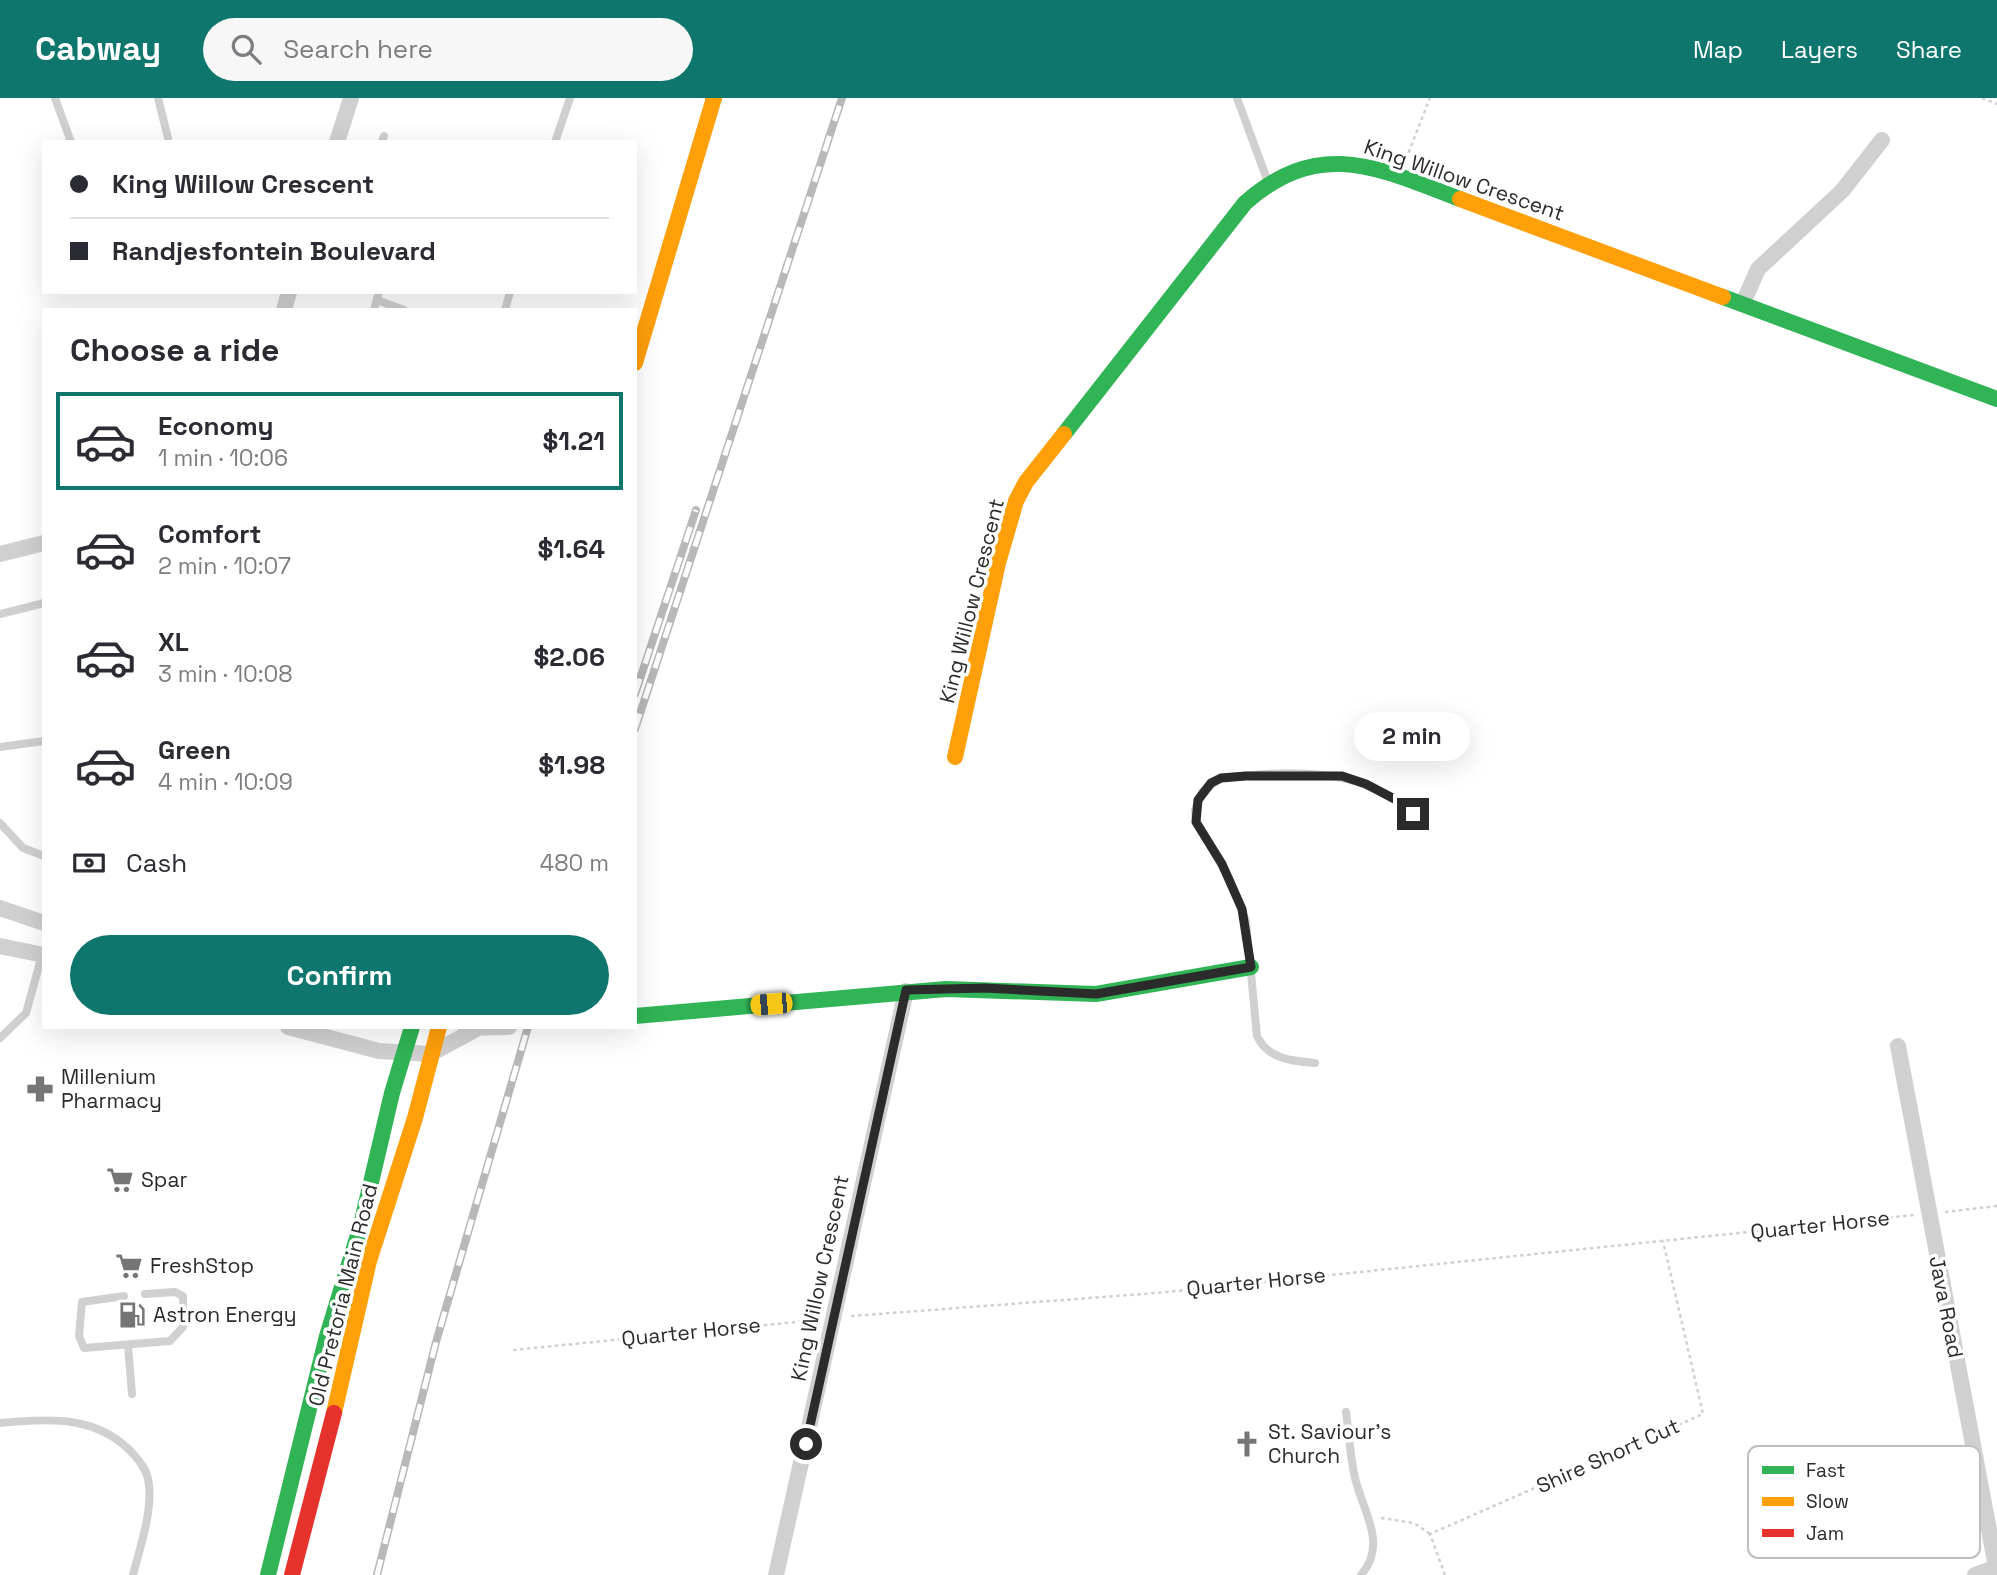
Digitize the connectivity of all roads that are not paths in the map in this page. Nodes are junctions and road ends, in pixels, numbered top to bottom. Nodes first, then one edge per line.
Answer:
1 (55, 98) edge
2 (158, 98) edge
3 (351, 98) edge
4 (569, 98) edge
5 (1237, 98) edge
6 (714, 99) edge
7 (168, 138) dead end
8 (70, 140) edge
9 (338, 140) edge
10 (556, 140) edge
11 (1882, 140) dead end
12 (1268, 182) junction
13 (378, 296) edge
14 (1743, 303) junction
15 (400, 308) edge
16 (637, 356) edge
17 (1997, 399) edge
18 (42, 544) edge
19 (0, 554) edge
20 (42, 604) edge
21 (0, 614) edge
22 (42, 741) edge
23 (0, 747) edge
24 (956, 757) dead end
25 (1413, 814) dead end
26 (0, 823) edge
27 (42, 855) edge
28 (0, 908) edge
29 (42, 922) edge
30 (0, 946) edge
31 (42, 955) edge
32 (42, 958) edge
33 (1251, 967) junction
34 (906, 990) junction
35 (637, 1016) edge
36 (296, 1029) edge
37 (411, 1029) edge
38 (438, 1029) edge
39 (469, 1029) edge
40 (0, 1038) edge
41 (1898, 1046) dead end
42 (405, 1053) junction
43 (430, 1054) junction
44 (1315, 1063) dead end
45 (145, 1294) dead end
46 (124, 1296) dead end
47 (128, 1345) junction
48 (132, 1394) dead end
49 (1346, 1412) dead end
50 (0, 1423) edge
51 (1974, 1446) edge
52 (1980, 1479) edge
53 (1997, 1567) edge
54 (133, 1575) edge
55 (268, 1575) edge
56 (292, 1575) edge
57 (776, 1575) edge
58 (1361, 1575) edge
59 (1975, 1575) edge

1 - 8 lane
2 - 7 lane
3 - 9 street
4 - 10 lane
5 - 12 lane
6 - 16 street
11 - 14 street
12 - 14 street, King Willow Crescent
12 - 24 street, King Willow Crescent
13 - 15 lane
14 - 17 street, King Willow Crescent
18 - 19 street
20 - 21 lane
22 - 23 lane
25 - 33 lane
26 - 27 lane
28 - 29 street
30 - 31 street
32 - 40 lane
33 - 34 street
33 - 44 lane
34 - 35 street
34 - 57 street, King Willow Crescent
36 - 42 street
37 - 42 street, Old Pretoria Main Road
38 - 43 street, Old Pretoria Main Road
39 - 43 street
41 - 51 street, Java Road
42 - 43 street
42 - 55 street, Old Pretoria Main Road
43 - 56 street, Old Pretoria Main Road
45 - 47 lane
46 - 47 lane
47 - 48 lane
49 - 58 lane
50 - 54 lane
52 - 53 street, Java Road
53 - 59 street

